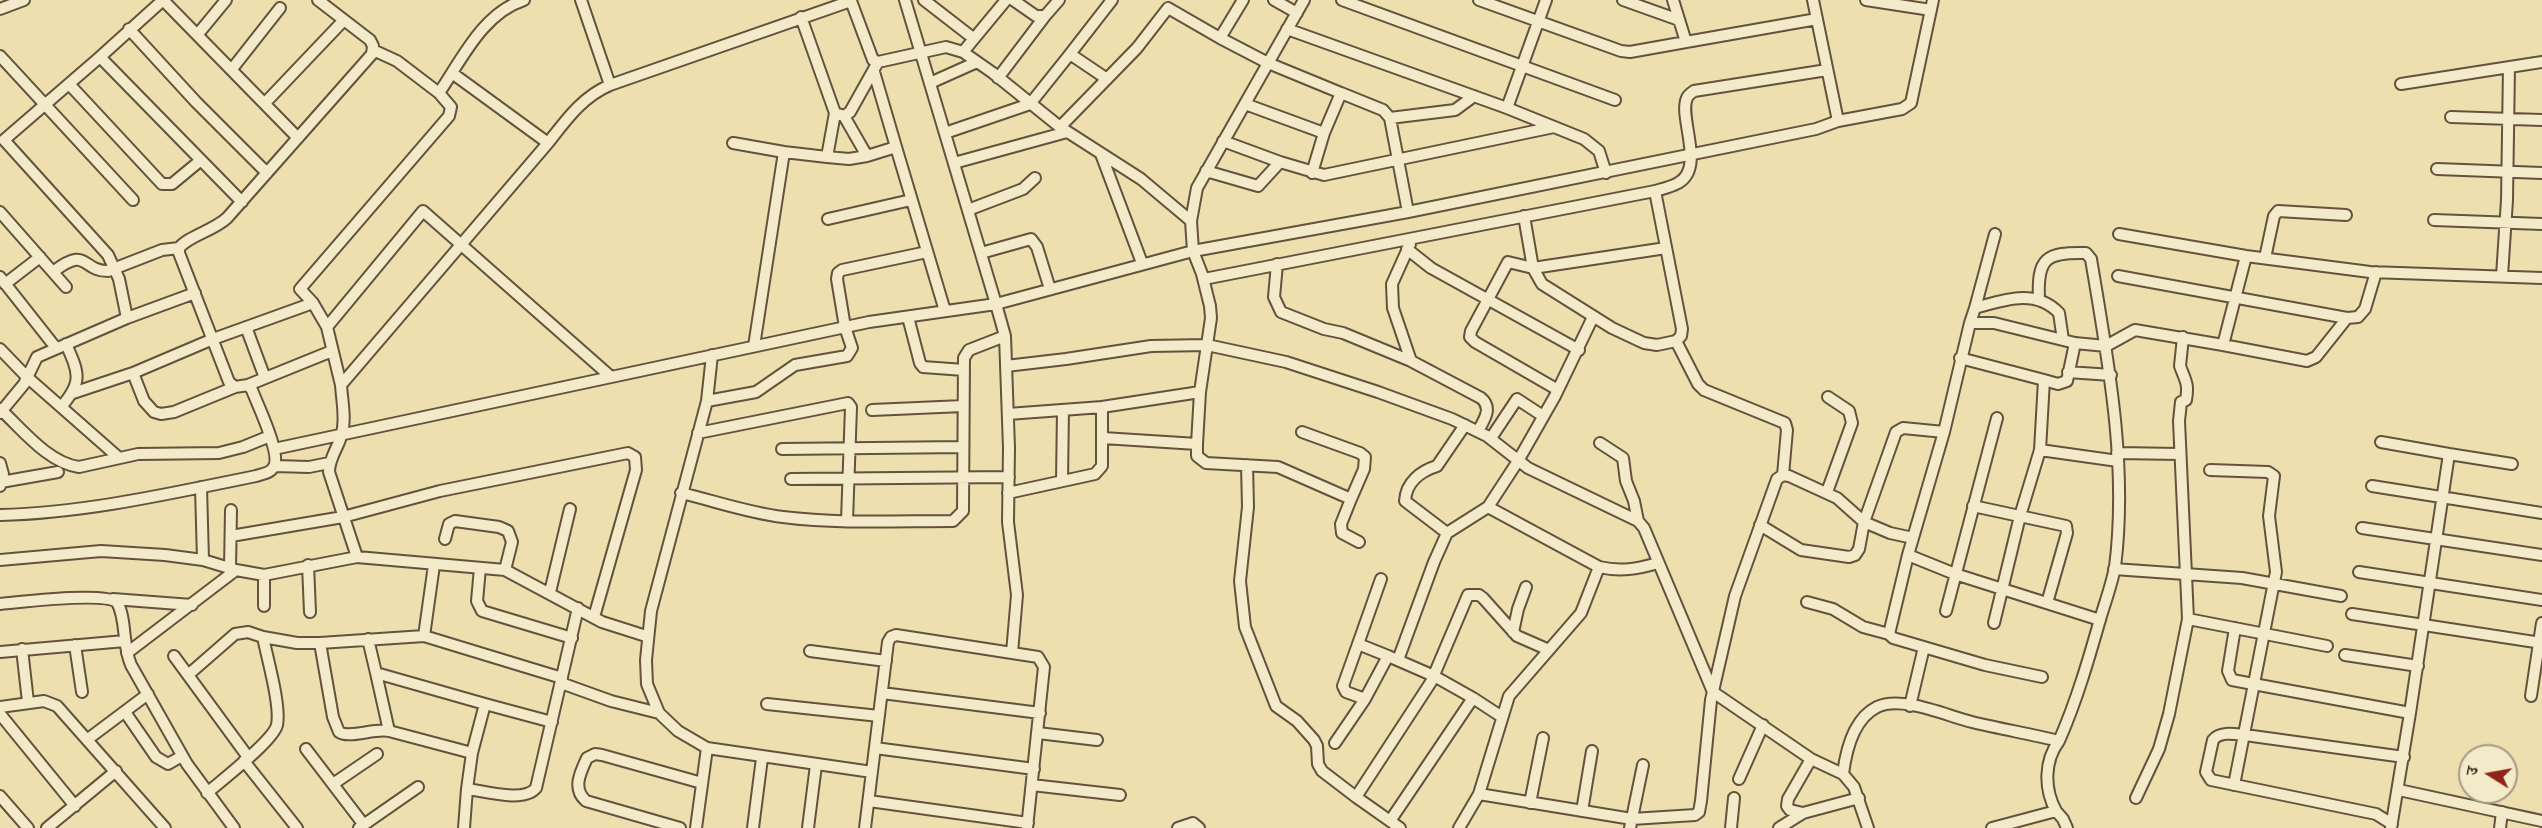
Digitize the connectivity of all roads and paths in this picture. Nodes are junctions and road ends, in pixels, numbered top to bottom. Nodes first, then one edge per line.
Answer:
1 (24, 0) edge
2 (163, 0) edge
3 (226, 0) edge
4 (318, 0) edge
5 (524, 0) edge
6 (581, 0) edge
7 (924, 0) edge
8 (1006, 0) edge
9 (1012, 0) edge
10 (1059, 0) edge
11 (1112, 0) edge
12 (1243, 0) edge
13 (1274, 0) edge
14 (1304, 0) edge
15 (1342, 0) edge
16 (1479, 0) edge
17 (1546, 0) edge
18 (1623, 0) edge
19 (1673, 0) edge
20 (1813, 0) edge
21 (1866, 0) edge
22 (908, 2) edge
23 (1171, 4) edge
24 (1932, 5) edge
25 (280, 8) dead end
26 (0, 9) edge
27 (1297, 13) junction
28 (1045, 16) junction
29 (801, 17) junction
30 (1817, 18) junction
31 (344, 20) junction
32 (1679, 20) junction
33 (1538, 22) junction
34 (129, 29) junction
35 (1287, 29) junction
36 (198, 34) junction
37 (973, 38) junction
38 (1220, 38) junction
39 (1686, 42) junction
40 (373, 50) junction
41 (963, 52) junction
42 (920, 53) junction
43 (1070, 54) junction
44 (0, 56) edge
45 (100, 57) junction
46 (977, 62) junction
47 (2542, 62) edge
48 (1268, 63) junction
49 (876, 67) junction
50 (1522, 67) junction
51 (2509, 67) junction
52 (232, 69) junction
53 (1827, 70) junction
54 (452, 73) junction
55 (998, 78) junction
56 (1107, 79) junction
57 (930, 83) junction
58 (69, 84) junction
59 (2401, 84) dead end
60 (610, 85) junction
61 (439, 93) junction
62 (1341, 93) junction
63 (1474, 96) junction
64 (1615, 100) dead end
65 (265, 103) junction
66 (45, 104) junction
67 (1030, 104) junction
68 (1245, 104) junction
69 (1507, 108) junction
70 (839, 115) junction
71 (2451, 117) dead end
72 (1390, 118) junction
73 (2508, 118) junction
74 (2542, 120) edge
75 (1838, 121) junction
76 (1554, 127) junction
77 (1064, 130) junction
78 (1324, 133) junction
79 (945, 134) junction
80 (298, 138) junction
81 (1223, 141) junction
82 (2, 142) edge
83 (548, 143) junction
84 (733, 143) dead end
85 (896, 147) junction
86 (784, 152) junction
87 (1101, 154) junction
88 (1692, 155) junction
89 (867, 156) junction
90 (827, 158) junction
91 (1399, 159) junction
92 (201, 160) junction
93 (1280, 162) junction
94 (954, 164) junction
95 (2436, 169) dead end
96 (1206, 171) junction
97 (2508, 171) junction
98 (267, 173) junction
99 (1312, 173) junction
100 (1606, 173) junction
101 (2542, 173) edge
102 (1035, 178) dead end
103 (1655, 191) junction
104 (133, 200) dead end
105 (911, 200) junction
106 (242, 202) junction
107 (968, 210) junction
108 (0, 212) edge
109 (1408, 212) junction
110 (2346, 215) dead end
111 (1524, 216) junction
112 (828, 219) dead end
113 (2434, 220) dead end
114 (1191, 221) junction
115 (2506, 222) junction
116 (2542, 224) edge
117 (1995, 234) dead end
118 (2119, 234) dead end
119 (1412, 238) junction
120 (461, 245) junction
121 (179, 248) junction
122 (1666, 248) junction
123 (1407, 249) junction
124 (1193, 251) junction
125 (927, 252) junction
126 (981, 253) junction
127 (2246, 256) junction
128 (40, 257) junction
129 (2265, 258) junction
130 (1142, 263) junction
131 (1277, 264) junction
132 (116, 268) junction
133 (1533, 268) junction
134 (53, 272) junction
135 (2376, 272) junction
136 (1203, 276) junction
137 (2118, 276) dead end
138 (2502, 276) junction
139 (2542, 278) edge
140 (3, 280) edge
141 (66, 286) dead end
142 (1050, 289) junction
143 (195, 293) junction
144 (2234, 298) junction
145 (2039, 299) junction
146 (1488, 300) junction
147 (314, 303) junction
148 (996, 304) junction
149 (1975, 308) junction
150 (945, 311) junction
151 (908, 317) junction
152 (1593, 317) junction
153 (128, 318) junction
154 (2347, 318) junction
155 (1970, 323) junction
156 (246, 327) junction
157 (327, 327) junction
158 (845, 327) junction
159 (1005, 336) junction
160 (2183, 337) junction
161 (213, 339) junction
162 (1676, 341) junction
163 (2069, 342) junction
164 (1207, 345) junction
165 (2223, 345) junction
166 (61, 346) junction
167 (754, 346) junction
168 (2106, 346) junction
169 (0, 350) edge
170 (1579, 350) junction
171 (333, 351) junction
172 (712, 355) junction
173 (1960, 358) junction
174 (1411, 362) junction
175 (1006, 366) junction
176 (964, 370) junction
177 (2068, 372) junction
178 (133, 373) junction
179 (2111, 375) junction
180 (610, 376) junction
181 (27, 377) junction
182 (265, 378) junction
183 (2044, 380) junction
184 (248, 385) junction
185 (341, 386) junction
186 (235, 387) junction
187 (1558, 390) junction
188 (1200, 392) junction
189 (73, 393) junction
190 (1828, 397) dead end
191 (707, 401) junction
192 (963, 406) junction
193 (61, 407) junction
194 (1102, 407) junction
195 (872, 410) dead end
196 (1063, 410) junction
197 (1, 411) edge
198 (1008, 414) junction
199 (1543, 416) junction
200 (1997, 418) dead end
201 (1465, 425) junction
202 (1478, 431) junction
203 (1302, 432) dead end
204 (1944, 432) junction
205 (698, 433) junction
206 (342, 435) junction
207 (270, 436) junction
208 (1103, 438) junction
209 (1491, 438) junction
210 (2381, 442) dead end
211 (1600, 443) dead end
212 (1197, 444) junction
213 (850, 447) junction
214 (963, 447) junction
215 (274, 449) junction
216 (782, 449) dead end
217 (2040, 450) junction
218 (2180, 454) junction
219 (2449, 454) junction
220 (117, 457) junction
221 (2118, 457) junction
222 (1518, 460) junction
223 (0, 463) edge
224 (329, 463) junction
225 (2512, 464) dead end
226 (1247, 465) junction
227 (275, 466) junction
228 (2210, 470) dead end
229 (58, 472) dead end
230 (1783, 475) junction
231 (1009, 477) junction
232 (849, 478) junction
233 (963, 478) junction
234 (791, 479) dead end
235 (1062, 481) junction
236 (1, 484) edge
237 (2372, 486) dead end
238 (201, 487) junction
239 (1827, 492) junction
240 (681, 493) junction
241 (1008, 494) junction
242 (2443, 498) junction
243 (1351, 499) junction
244 (1973, 506) junction
245 (1488, 507) junction
246 (570, 509) dead end
247 (231, 510) dead end
248 (2542, 513) edge
249 (0, 515) edge
250 (2020, 516) junction
251 (343, 517) junction
252 (847, 521) junction
253 (1638, 521) junction
254 (1864, 522) junction
255 (1760, 525) junction
256 (2362, 528) dead end
257 (1447, 533) junction
258 (231, 536) junction
259 (1913, 538) junction
260 (445, 539) dead end
261 (2436, 540) junction
262 (1359, 542) dead end
263 (1908, 555) junction
264 (2542, 555) edge
265 (357, 557) junction
266 (0, 560) edge
267 (202, 561) junction
268 (1658, 563) junction
269 (308, 565) junction
270 (434, 565) junction
271 (1599, 567) junction
272 (480, 568) junction
273 (2114, 569) junction
274 (233, 570) junction
275 (506, 570) junction
276 (2359, 572) dead end
277 (2187, 573) junction
278 (1954, 574) junction
279 (264, 575) junction
280 (1382, 579) dead end
281 (2430, 584) junction
282 (2274, 585) junction
283 (1526, 587) dead end
284 (2003, 589) junction
285 (550, 592) junction
286 (2341, 596) dead end
287 (113, 599) junction
288 (2542, 600) edge
289 (1807, 602) dead end
290 (2047, 603) junction
291 (0, 604) edge
292 (192, 605) junction
293 (264, 606) dead end
294 (578, 608) junction
295 (310, 612) dead end
296 (1946, 612) dead end
297 (2352, 614) dead end
298 (594, 617) junction
299 (2100, 620) junction
300 (2188, 620) junction
301 (1994, 623) dead end
302 (2542, 623) edge
303 (2424, 625) junction
304 (2235, 628) junction
305 (1513, 632) junction
306 (2264, 633) junction
307 (1889, 634) junction
308 (424, 636) junction
309 (646, 636) junction
310 (263, 637) junction
311 (572, 638) junction
312 (368, 639) junction
313 (125, 641) junction
314 (2541, 642) edge
315 (320, 643) junction
316 (1358, 644) junction
317 (75, 645) junction
318 (2327, 646) dead end
319 (1924, 647) junction
320 (22, 649) junction
321 (1549, 650) junction
322 (810, 651) dead end
323 (0, 652) edge
324 (127, 653) junction
325 (1012, 653) junction
326 (2345, 655) dead end
327 (174, 656) dead end
328 (1393, 658) junction
329 (886, 662) junction
330 (2418, 666) junction
331 (375, 673) junction
332 (188, 675) junction
333 (1434, 676) junction
334 (2042, 677) dead end
335 (562, 681) junction
336 (2255, 685) junction
337 (82, 692) dead end
338 (1713, 692) junction
339 (882, 693) junction
340 (148, 694) junction
341 (2531, 696) dead end
342 (1365, 699) junction
343 (1473, 699) junction
344 (28, 702) junction
345 (485, 704) junction
346 (767, 704) dead end
347 (1910, 706) junction
348 (0, 707) edge
349 (125, 712) junction
350 (658, 713) junction
351 (1040, 713) junction
352 (2410, 713) junction
353 (0, 714) edge
354 (879, 716) junction
355 (1502, 717) junction
356 (552, 722) junction
357 (1763, 725) junction
358 (389, 731) junction
359 (1038, 733) junction
360 (2245, 735) junction
361 (1543, 738) dead end
362 (88, 739) junction
363 (1097, 740) dead end
364 (2059, 741) junction
365 (1335, 743) dead end
366 (707, 748) junction
367 (875, 748) junction
368 (306, 749) dead end
369 (1592, 751) dead end
370 (472, 753) junction
371 (377, 754) dead end
372 (182, 756) junction
373 (2404, 757) junction
374 (762, 758) junction
375 (246, 759) junction
376 (1811, 759) junction
377 (816, 765) junction
378 (1643, 765) dead end
379 (1034, 769) junction
380 (116, 771) junction
381 (872, 772) junction
382 (1843, 774) junction
383 (1739, 779) dead end
384 (702, 783) junction
385 (333, 784) junction
386 (1032, 785) junction
387 (2234, 785) junction
388 (418, 787) dead end
389 (466, 789) junction
390 (2399, 790) junction
391 (207, 793) junction
392 (1479, 794) junction
393 (1120, 795) dead end
394 (0, 796) edge
395 (1356, 797) junction
396 (1734, 798) dead end
397 (1859, 798) junction
398 (2136, 798) dead end
399 (869, 801) junction
400 (1530, 802) junction
401 (75, 806) junction
402 (1582, 811) junction
403 (2056, 811) junction
404 (2502, 812) junction
405 (1803, 813) junction
406 (2542, 820) edge
407 (1390, 821) junction
408 (1631, 823) edge
409 (362, 826) edge
410 (1028, 826) edge
411 (2392, 826) edge
412 (28, 828) edge
413 (47, 828) edge
414 (164, 828) edge
415 (234, 828) edge
416 (297, 828) edge
417 (464, 828) edge
418 (680, 828) edge
419 (696, 828) edge
420 (753, 828) edge
421 (808, 828) edge
422 (865, 828) edge
423 (1178, 828) edge
424 (1199, 828) edge
425 (1401, 828) edge
426 (1459, 828) edge
427 (1731, 828) edge
428 (1779, 828) edge
429 (1868, 828) edge
430 (1992, 828) edge
431 (2067, 828) edge
432 (2500, 828) edge

1 - 26 street
2 - 34 street
2 - 36 street
3 - 36 street
4 - 31 street
5 - 54 street
6 - 60 street
7 - 37 street
8 - 37 street
9 - 28 street
10 - 28 street
11 - 43 street
12 - 38 street
13 - 27 street
14 - 27 street
15 - 50 street
16 - 33 street
17 - 33 street
18 - 32 street
19 - 32 street
20 - 30 street
21 - 24 street
22 - 42 street
23 - 38 street
23 - 56 street
24 - 75 street
25 - 52 street
27 - 35 street
28 - 55 street
29 - 49 street
29 - 60 street
29 - 70 street
30 - 39 street
30 - 53 street
31 - 40 street
31 - 65 street
32 - 39 street
33 - 39 street
33 - 50 street
34 - 45 street
34 - 98 street
35 - 48 street
35 - 63 street
36 - 52 street
37 - 41 street
38 - 48 street
40 - 61 street
40 - 80 street
41 - 42 street
41 - 46 street
42 - 49 street
42 - 57 street
43 - 56 street
43 - 67 street
44 - 66 street
45 - 58 street
45 - 92 street
46 - 55 street
46 - 57 street
47 - 51 street
48 - 62 street
48 - 68 street
49 - 70 street
49 - 85 street
50 - 64 street
50 - 69 street
51 - 59 street
51 - 73 street
52 - 65 street
53 - 75 street
53 - 88 street
54 - 61 street
54 - 83 street
55 - 67 street
56 - 77 street
57 - 79 street
58 - 66 street
58 - 92 street
60 - 83 street
61 - 147 street
62 - 72 street
62 - 78 street
63 - 69 street
63 - 72 street
65 - 80 street
66 - 82 street
66 - 104 street
67 - 77 street
67 - 79 street
68 - 78 street
68 - 81 street
69 - 76 street
70 - 89 street
70 - 90 street
71 - 73 street
72 - 91 street
73 - 74 street
73 - 97 street
75 - 88 street
76 - 91 street
76 - 100 street
77 - 87 street
77 - 94 street
78 - 99 street
79 - 94 street
80 - 98 street
81 - 93 street
81 - 96 street
82 - 132 street
83 - 120 street
84 - 86 street
85 - 89 street
85 - 105 street
86 - 90 street
86 - 167 street
87 - 114 street
87 - 130 street
88 - 100 street
88 - 103 street
89 - 90 street
91 - 99 street
91 - 109 street
92 - 106 street
93 - 96 street
93 - 99 street
94 - 107 street
95 - 97 street
96 - 114 street
97 - 101 street
97 - 115 street
98 - 106 street
100 - 109 street
102 - 107 street
103 - 111 street
103 - 122 street
105 - 112 street
105 - 125 street
106 - 121 street
107 - 126 street
108 - 128 street
109 - 124 street
110 - 129 street
111 - 119 street
111 - 133 street
113 - 115 street
114 - 124 street
115 - 116 street
115 - 138 street
117 - 149 street
118 - 127 street
119 - 123 street
119 - 131 street
120 - 157 street
120 - 180 street
120 - 185 street
121 - 132 street
121 - 143 street
122 - 133 street
122 - 162 street
123 - 146 street
123 - 174 street
124 - 130 street
124 - 136 street
125 - 150 street
125 - 158 street
126 - 142 street
126 - 148 street
127 - 129 street
127 - 144 street
128 - 134 street
128 - 140 street
129 - 135 street
130 - 142 street
131 - 136 street
131 - 174 street
132 - 134 street
132 - 153 street
133 - 146 street
133 - 152 street
134 - 141 street
135 - 138 street
135 - 154 street
136 - 164 street
137 - 144 street
138 - 139 street
140 - 166 street
142 - 148 street
143 - 153 street
143 - 161 street
144 - 154 street
144 - 165 street
145 - 149 street
145 - 163 street
145 - 168 street
146 - 170 street
146 - 187 street
147 - 156 street
147 - 157 street
148 - 150 street
148 - 159 street
149 - 155 street
150 - 151 street
151 - 158 street
151 - 176 street
152 - 162 street
152 - 170 street
153 - 166 street
154 - 165 street
155 - 163 street
155 - 173 street
156 - 161 street
156 - 182 street
157 - 171 street
158 - 167 street
158 - 191 street
159 - 175 street
159 - 176 street
160 - 165 street
160 - 168 street
160 - 218 street
161 - 178 street
161 - 186 street
162 - 230 street
163 - 168 street
163 - 177 street
164 - 175 street
164 - 188 street
164 - 201 street
166 - 181 street
166 - 189 street
167 - 172 street
168 - 179 street
169 - 181 street
170 - 187 street
171 - 182 street
171 - 185 street
172 - 180 street
172 - 191 street
173 - 183 street
173 - 204 street
174 - 202 street
175 - 198 street
176 - 192 street
177 - 179 street
177 - 183 street
178 - 186 street
178 - 189 street
179 - 221 street
180 - 206 street
181 - 193 street
181 - 197 street
182 - 184 street
183 - 217 street
184 - 186 street
184 - 207 street
185 - 206 street
187 - 199 street
188 - 194 street
188 - 212 street
189 - 193 street
190 - 239 street
191 - 205 street
192 - 195 street
192 - 214 street
193 - 220 street
194 - 196 street
194 - 208 street
196 - 198 street
196 - 235 street
197 - 220 street
198 - 231 street
199 - 209 street
199 - 222 street
200 - 244 street
201 - 202 street
201 - 257 street
202 - 209 street
203 - 243 street
204 - 254 street
204 - 259 street
205 - 213 street
205 - 240 street
206 - 215 street
206 - 224 street
207 - 215 street
207 - 220 street
208 - 212 street
208 - 235 street
209 - 222 street
210 - 219 street
211 - 253 street
212 - 226 street
213 - 214 street
213 - 216 street
213 - 232 street
214 - 233 street
215 - 227 street
217 - 221 street
217 - 250 street
218 - 221 street
218 - 277 street
219 - 225 street
219 - 242 street
221 - 273 street
222 - 245 street
222 - 253 street
223 - 236 street
224 - 227 street
224 - 251 street
226 - 243 street
226 - 395 street
227 - 238 street
228 - 282 street
229 - 236 street
230 - 239 street
230 - 255 street
231 - 233 street
231 - 241 street
232 - 233 street
232 - 234 street
232 - 252 street
233 - 252 street
235 - 241 street
237 - 242 street
238 - 249 street
238 - 267 street
239 - 254 street
240 - 252 street
240 - 309 street
241 - 325 street
242 - 248 street
242 - 261 street
243 - 262 street
244 - 250 street
244 - 278 street
245 - 257 street
245 - 271 street
246 - 285 street
247 - 258 street
250 - 284 street
250 - 290 street
251 - 258 street
251 - 265 street
251 - 298 street
253 - 268 street
254 - 255 street
254 - 259 street
255 - 338 street
256 - 261 street
257 - 328 street
258 - 274 street
259 - 263 street
260 - 275 street
261 - 264 street
261 - 281 street
263 - 278 street
263 - 307 street
265 - 269 street
265 - 270 street
266 - 267 street
267 - 274 street
268 - 271 street
268 - 338 street
269 - 279 street
269 - 295 street
270 - 272 street
270 - 308 street
271 - 321 street
272 - 275 street
272 - 311 street
273 - 277 street
273 - 299 street
274 - 279 street
274 - 292 street
275 - 285 street
276 - 281 street
277 - 282 street
277 - 300 street
278 - 284 street
278 - 296 street
279 - 293 street
280 - 316 street
281 - 288 street
281 - 303 street
282 - 286 street
282 - 306 street
283 - 305 street
284 - 290 street
284 - 301 street
285 - 294 street
287 - 291 street
287 - 292 street
287 - 313 street
289 - 307 street
290 - 299 street
292 - 324 street
294 - 298 street
294 - 311 street
297 - 303 street
298 - 309 street
299 - 364 street
300 - 304 street
300 - 398 street
302 - 314 street
303 - 314 street
303 - 330 street
304 - 306 street
304 - 336 street
305 - 321 street
305 - 333 street
306 - 318 street
306 - 336 street
307 - 319 street
308 - 312 street
308 - 335 street
309 - 350 street
310 - 315 street
310 - 332 street
310 - 375 street
311 - 335 street
312 - 315 street
312 - 331 street
313 - 317 street
313 - 324 street
314 - 341 street
315 - 358 street
316 - 328 street
316 - 342 street
317 - 320 street
317 - 337 street
319 - 334 street
319 - 347 street
320 - 323 street
320 - 344 street
321 - 355 street
322 - 329 street
324 - 340 street
325 - 329 street
325 - 351 street
326 - 330 street
327 - 332 street
328 - 333 street
328 - 342 street
329 - 339 street
330 - 352 street
331 - 345 street
331 - 358 street
332 - 375 street
333 - 343 street
333 - 395 street
335 - 350 street
335 - 356 street
336 - 352 street
336 - 360 street
338 - 357 street
338 - 408 street
339 - 351 street
339 - 354 street
340 - 349 street
340 - 372 street
342 - 365 street
343 - 355 street
343 - 407 street
344 - 348 street
344 - 362 street
345 - 356 street
345 - 370 street
346 - 354 street
347 - 364 street
347 - 382 street
349 - 362 street
349 - 372 street
350 - 366 street
351 - 359 street
352 - 373 street
353 - 401 street
354 - 367 street
355 - 392 street
356 - 389 street
357 - 376 street
357 - 383 street
358 - 370 street
359 - 363 street
359 - 379 street
360 - 373 street
360 - 387 street
360 - 387 street
361 - 400 street
362 - 380 street
364 - 403 street
366 - 374 street
366 - 384 street
367 - 379 street
367 - 381 street
368 - 385 street
369 - 402 street
370 - 389 street
371 - 385 street
372 - 391 street
373 - 390 street
374 - 377 street
374 - 420 street
375 - 391 street
375 - 416 street
376 - 382 street
376 - 405 street
377 - 381 street
377 - 421 street
378 - 408 street
379 - 386 street
380 - 401 street
380 - 414 street
381 - 399 street
382 - 397 street
384 - 418 street
384 - 419 street
385 - 409 street
386 - 393 street
386 - 410 street
387 - 411 street
388 - 409 street
389 - 417 street
390 - 404 street
390 - 411 street
391 - 415 street
392 - 400 street
392 - 426 street
394 - 412 street
395 - 407 street
396 - 427 street
397 - 405 street
397 - 429 street
399 - 410 street
399 - 422 street
400 - 402 street
401 - 413 street
402 - 408 street
403 - 430 street
403 - 431 street
404 - 406 street
404 - 432 street
405 - 428 street
407 - 425 street
423 - 424 street

